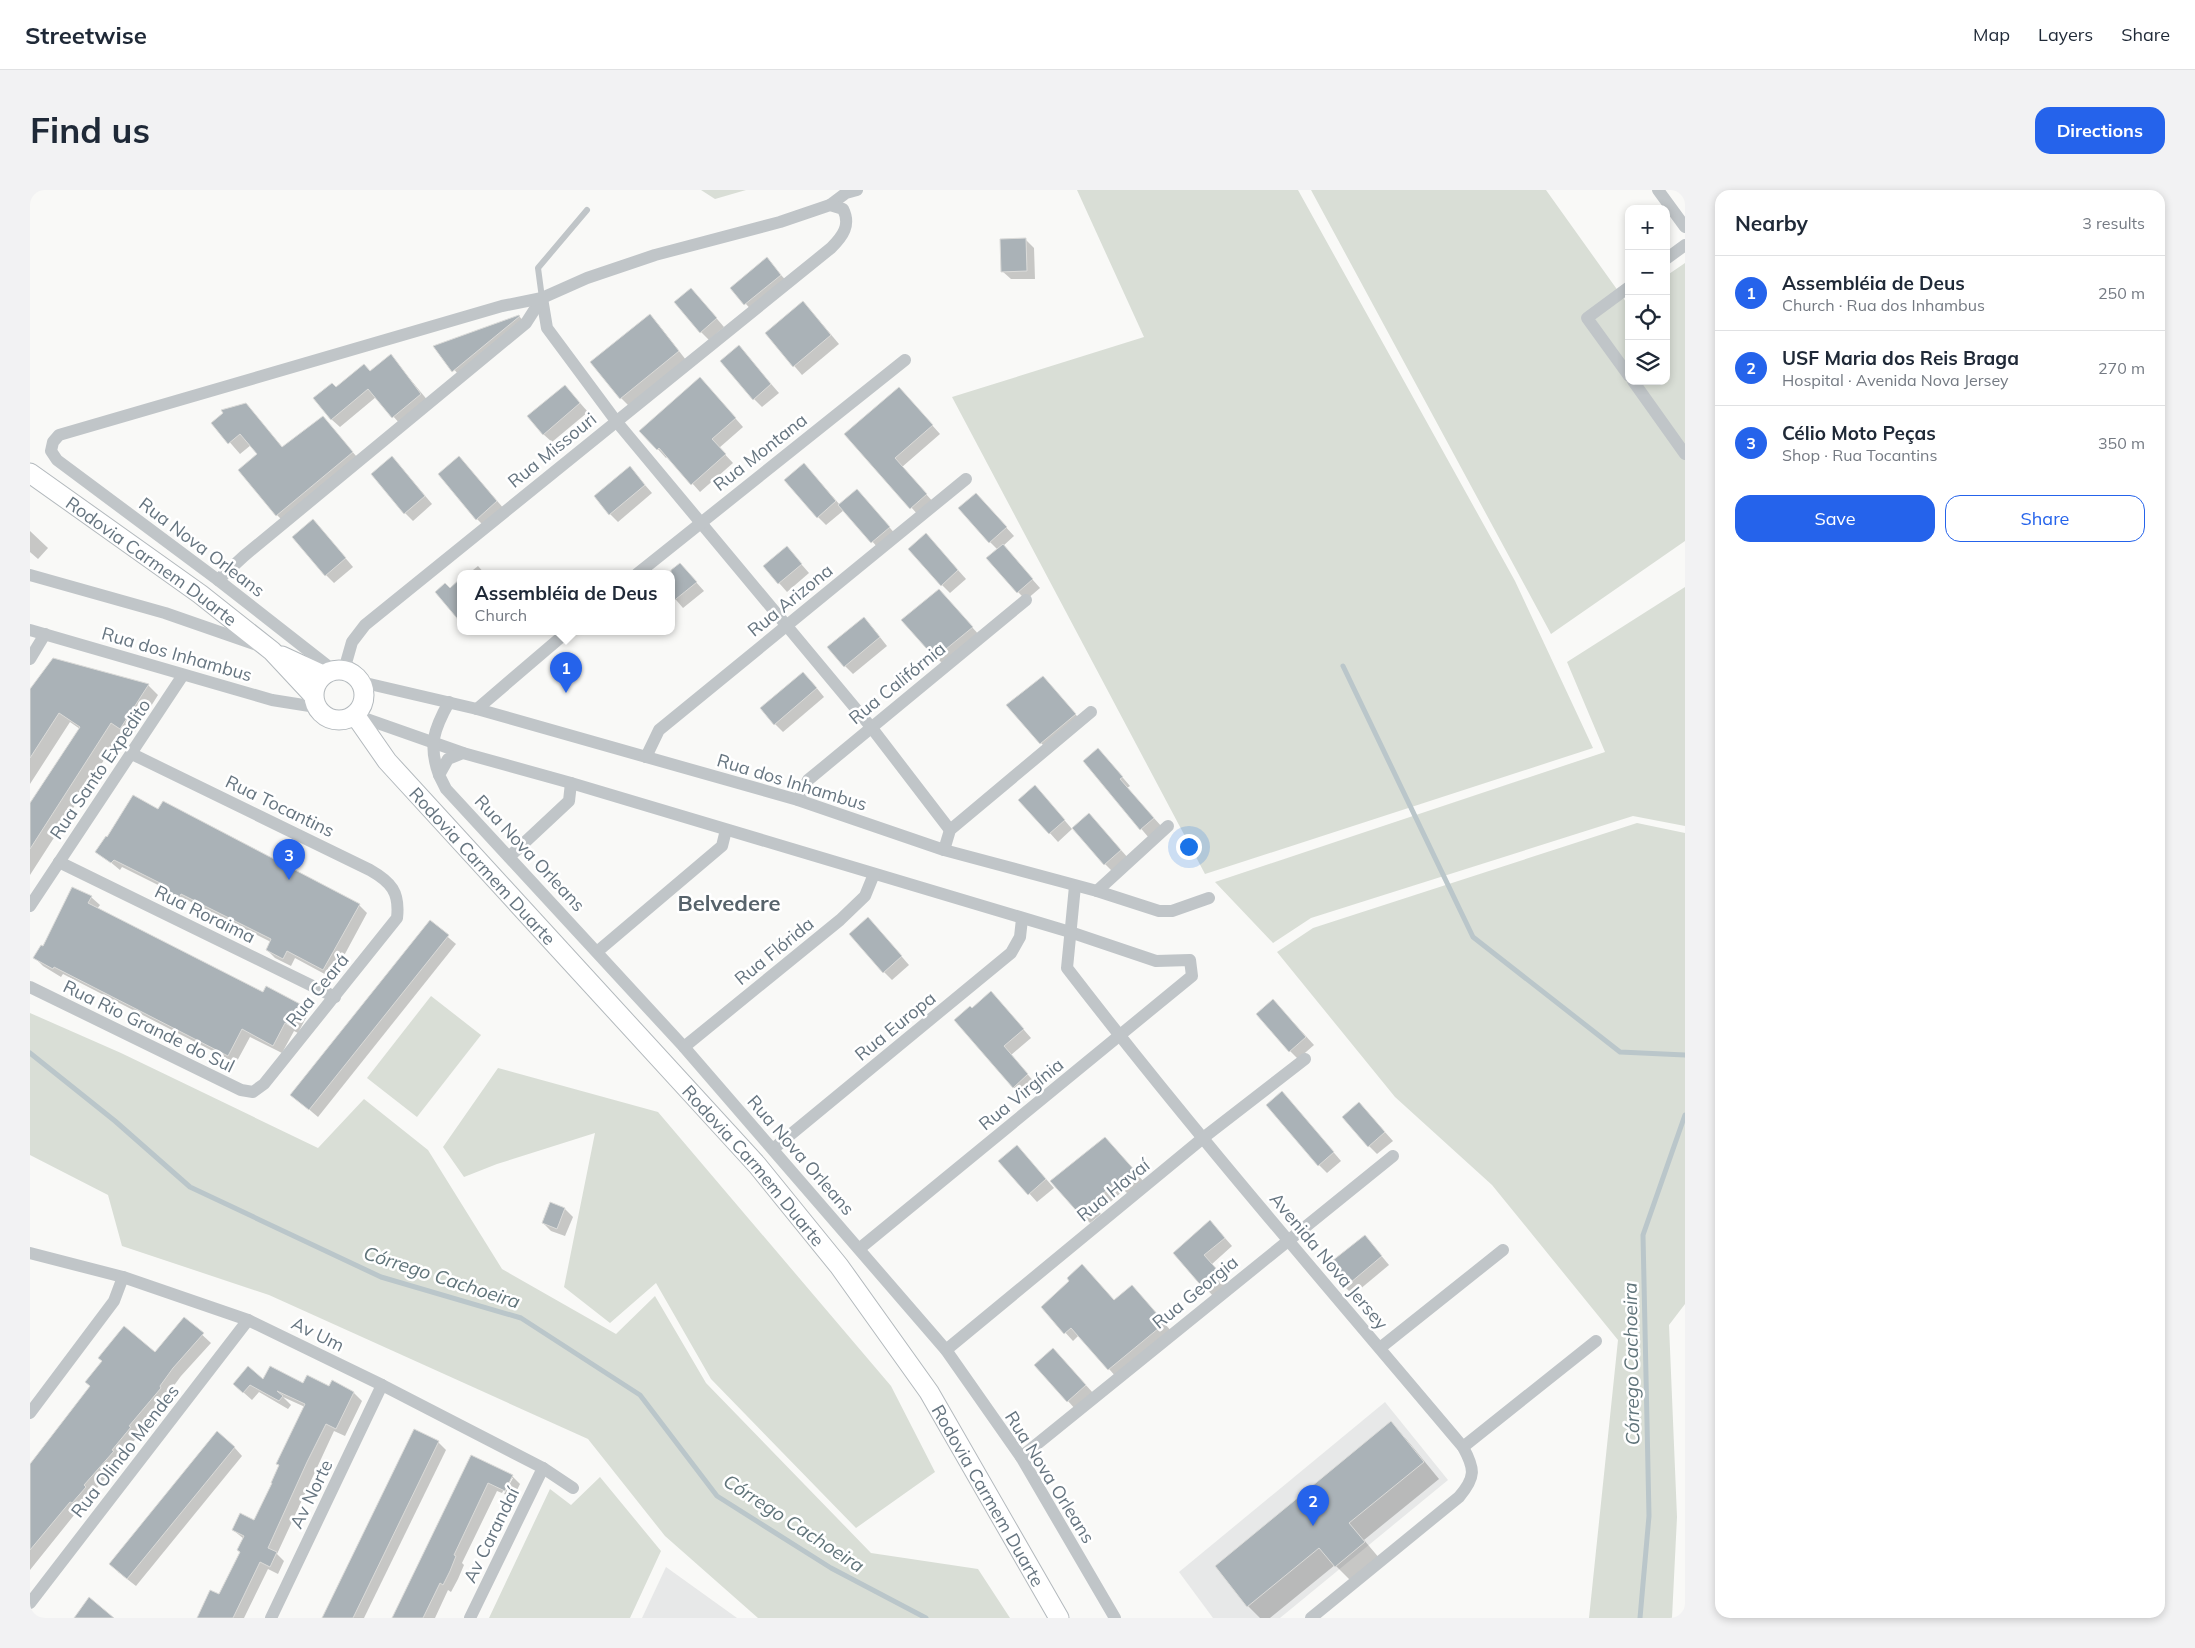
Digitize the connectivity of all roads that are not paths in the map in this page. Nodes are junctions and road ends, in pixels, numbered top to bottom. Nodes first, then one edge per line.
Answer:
1 (857, 190) edge
2 (1658, 190) edge
3 (830, 205) junction
4 (587, 210) dead end
5 (1685, 228) edge
6 (1685, 245) edge
7 (1670, 256) edge
8 (1625, 290) edge
9 (542, 298) junction
10 (905, 360) dead end
11 (1625, 370) edge
12 (1636, 385) edge
13 (616, 421) junction
14 (1685, 454) edge
15 (30, 473) edge
16 (966, 479) dead end
17 (700, 522) junction
18 (642, 570) edge
19 (30, 575) edge
20 (218, 580) junction
21 (1026, 600) dead end
22 (786, 626) junction
23 (30, 630) edge
24 (45, 634) junction
25 (563, 635) edge
26 (272, 651) junction
27 (30, 659) edge
28 (333, 672) junction
29 (183, 675) junction
30 (361, 682) junction
31 (315, 701) junction
32 (449, 702) junction
33 (477, 709) junction
34 (1091, 712) dead end
35 (355, 715) junction
36 (335, 720) junction
37 (871, 728) junction
38 (432, 743) junction
39 (463, 753) junction
40 (132, 754) junction
41 (646, 756) junction
42 (387, 761) junction
43 (439, 775) junction
44 (571, 783) junction
45 (798, 800) junction
46 (1168, 826) dead end
47 (726, 830) junction
48 (950, 830) junction
49 (944, 850) junction
50 (510, 857) junction
51 (59, 862) junction
52 (874, 874) junction
53 (1074, 886) junction
54 (1097, 891) junction
55 (1209, 898) dead end
56 (399, 904) joint
57 (30, 906) edge
58 (1022, 919) junction
59 (1070, 932) junction
60 (598, 951) junction
61 (30, 987) edge
62 (335, 997) junction
63 (1119, 1036) junction
64 (684, 1047) junction
65 (1305, 1059) dead end
66 (253, 1092) joint
67 (1203, 1138) junction
68 (773, 1149) junction
69 (1393, 1156) dead end
70 (1288, 1239) junction
71 (860, 1249) junction
72 (1503, 1250) dead end
73 (30, 1253) edge
74 (123, 1277) junction
75 (248, 1320) junction
76 (1596, 1341) dead end
77 (1380, 1348) junction
78 (946, 1350) junction
79 (382, 1385) junction
80 (30, 1413) edge
81 (1463, 1447) junction
82 (1021, 1456) junction
83 (543, 1468) junction
84 (573, 1488) dead end
85 (30, 1603) edge
86 (271, 1618) edge
87 (470, 1618) edge
88 (1059, 1618) edge
89 (1115, 1618) edge
90 (1311, 1618) edge

1 - 3 street
2 - 5 street
3 - 9 street
3 - 13 street, Rua Missouri
4 - 9 lane
6 - 7 street
8 - 11 street
9 - 13 street
9 - 20 street
9 - 20 street, Rua Nova Orleans
10 - 17 street, Rua Montana
12 - 14 street
13 - 17 street
13 - 28 street, Rua Missouri
15 - 26 street, Rodovia Carmem Duarte
16 - 22 street, Rua Arizona
17 - 18 street, Rua Montana
17 - 22 street
19 - 26 street, Rua dos Inhambus
20 - 28 street, Rua Nova Orleans
21 - 37 street, Rua Califórnia
22 - 37 street
22 - 41 street, Rua Arizona
23 - 24 street, Rua dos Inhambus
24 - 27 street
24 - 29 street, Rua dos Inhambus
25 - 33 street
26 - 28 street, Rodovia Carmem Duarte
26 - 31 street, Rodovia Carmem Duarte
28 - 30 street
28 - 31 street
29 - 31 street, Rua dos Inhambus
29 - 40 street, Rua Santo Expedito
30 - 32 street, Rua dos Inhambus
30 - 35 street
31 - 36 street
32 - 33 street, Rua dos Inhambus
32 - 38 street
33 - 41 street, Rua dos Inhambus
34 - 48 street
35 - 36 street
35 - 38 street
35 - 42 street, Rodovia Carmem Duarte
36 - 42 street, Rodovia Carmem Duarte
37 - 45 street, Rua Califórnia
37 - 48 street
38 - 39 street
38 - 43 street, Rua Nova Orleans
39 - 43 street
39 - 44 street
40 - 51 street, Rua Santo Expedito
40 - 56 street, Rua Tocantins
41 - 45 street, Rua dos Inhambus
42 - 88 street, Rodovia Carmem Duarte
43 - 50 street, Rua Nova Orleans
44 - 47 street
44 - 50 street
45 - 49 street, Rua dos Inhambus
46 - 54 street
47 - 52 street
47 - 60 street
48 - 49 street
49 - 53 street, Rua dos Inhambus
50 - 60 street, Rua Nova Orleans
51 - 57 street, Rua Santo Expedito
51 - 62 street, Rua Roraima
52 - 58 street
52 - 64 street, Rua Flórida
53 - 54 street, Rua dos Inhambus
53 - 59 street, Avenida Nova Jersey
54 - 55 street, Rua dos Inhambus
56 - 62 street, Rua Ceará
58 - 59 street
58 - 68 street, Rua Europa
59 - 63 street, Avenida Nova Jersey
59 - 63 street, Rua Virgínia
60 - 64 street, Rua Nova Orleans
61 - 66 street, Rua Rio Grande do Sul
62 - 66 street, Rua Ceará
63 - 67 street, Avenida Nova Jersey
63 - 71 street, Rua Virgínia
64 - 68 street, Rua Nova Orleans
65 - 67 street, Rua Havaí
67 - 70 street, Avenida Nova Jersey
67 - 78 street, Rua Havaí
68 - 71 street, Rua Nova Orleans
69 - 70 street, Rua Georgia
70 - 77 street, Avenida Nova Jersey
70 - 82 street, Rua Georgia
71 - 78 street, Rua Nova Orleans
72 - 77 street
73 - 74 street, Av Um
74 - 75 street, Av Um
74 - 80 street
75 - 79 street, Av Um
75 - 85 street, Rua Olindo Mendes
76 - 81 street
77 - 81 street, Avenida Nova Jersey
78 - 82 street, Rua Nova Orleans
79 - 83 street, Av Um
79 - 86 street, Av Norte
81 - 90 street, Avenida Nova Jersey
82 - 89 street, Rua Nova Orleans
83 - 84 street, Av Um
83 - 87 street, Av Carandaí

